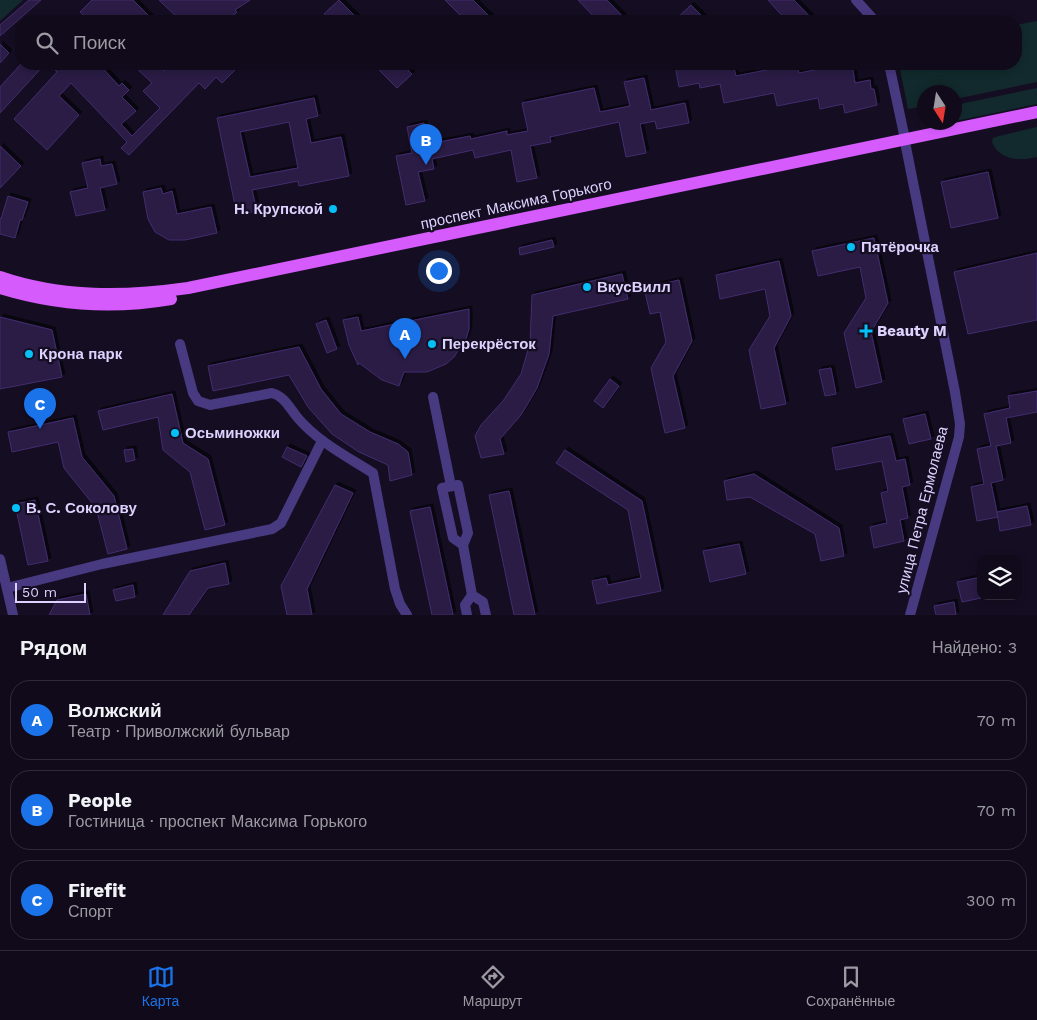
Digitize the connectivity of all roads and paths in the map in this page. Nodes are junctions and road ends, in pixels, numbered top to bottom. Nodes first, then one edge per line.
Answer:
1 (856, 0) edge
2 (870, 15) edge
3 (890, 70) edge
4 (1037, 112) edge
5 (1037, 120) edge
6 (905, 143) junction
7 (0, 277) edge
8 (0, 288) edge
9 (157, 297) junction
10 (180, 344) dead end
11 (433, 397) dead end
12 (322, 441) junction
13 (451, 486) junction
14 (462, 545) junction
15 (0, 559) edge
16 (7, 588) junction
17 (472, 595) junction
18 (13, 615) edge
19 (407, 615) edge
20 (467, 615) edge
21 (486, 615) edge
22 (910, 615) edge

1 - 2 street
3 - 6 street, улица Петра Ермолаева
4 - 6 main road, проспект Максима Горького
5 - 6 main road, проспект Максима Горького
6 - 9 main road, проспект Максима Горького
6 - 22 street, улица Петра Ермолаева
7 - 9 main road, проспект Максима Горького
8 - 9 main road, проспект Максима Горького
10 - 12 street
11 - 13 street
12 - 16 street
12 - 19 street
13 - 14 street
13 - 14 street
14 - 17 street
15 - 16 street
16 - 18 street
17 - 20 street
17 - 21 street

